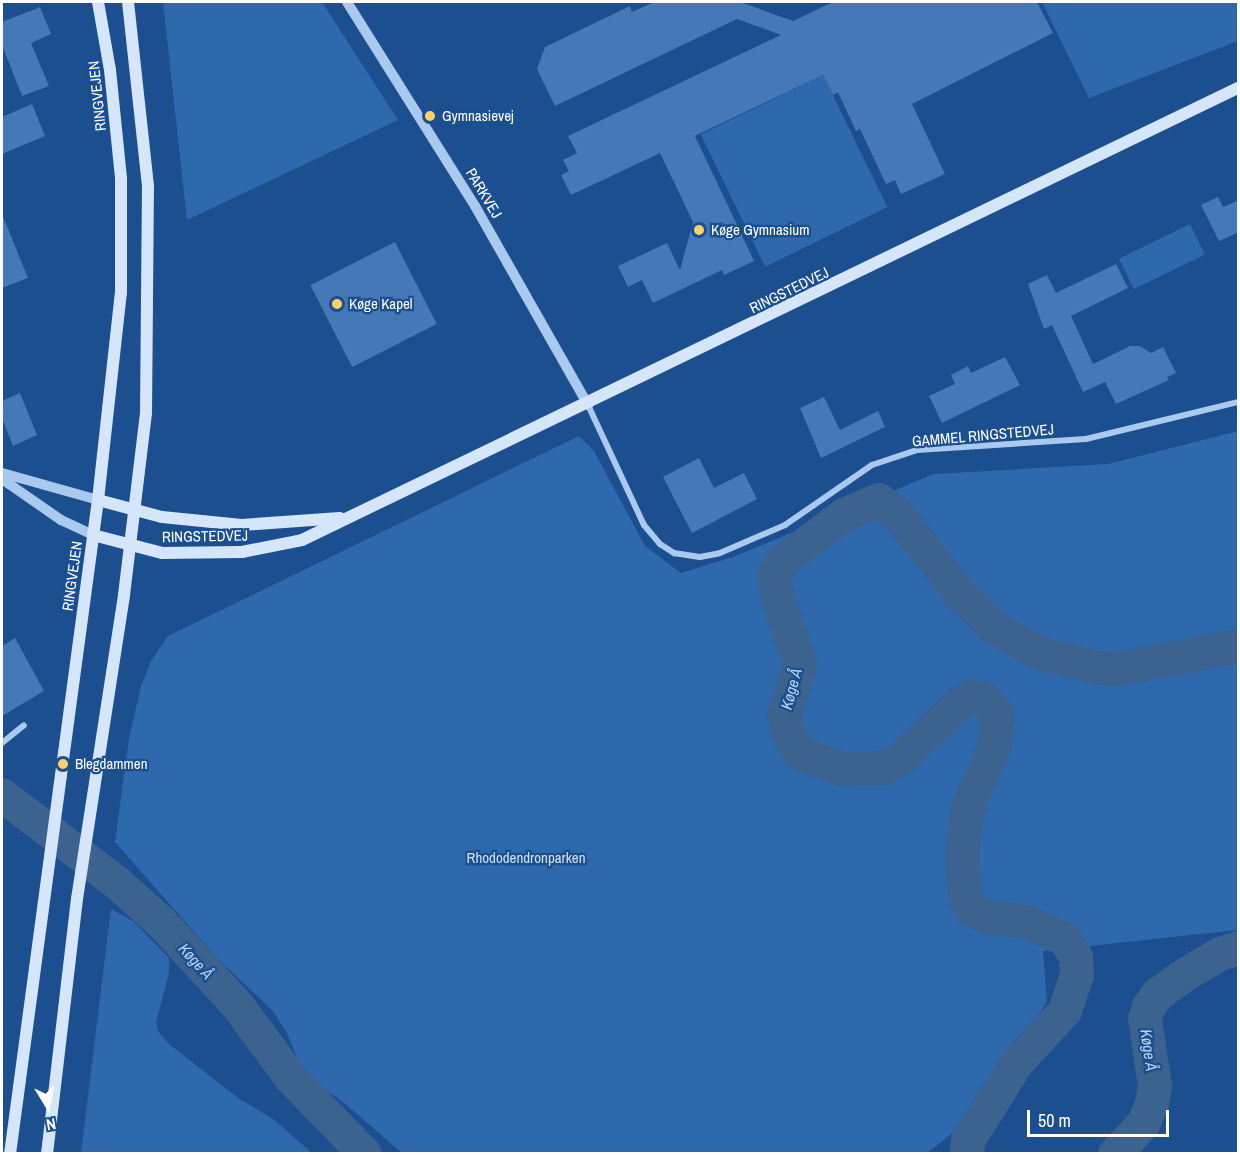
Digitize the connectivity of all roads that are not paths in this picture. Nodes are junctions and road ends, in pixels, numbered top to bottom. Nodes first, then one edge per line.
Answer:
1 (98, 2) edge
2 (128, 2) edge
3 (347, 2) edge
4 (1239, 88) edge
5 (1239, 402) edge
6 (588, 405) junction
7 (2, 473) edge
8 (2, 479) edge
9 (98, 500) junction
10 (134, 511) junction
11 (350, 516) junction
12 (93, 535) junction
13 (130, 547) junction
14 (24, 725) dead end
15 (2, 743) edge
16 (10, 1154) edge
17 (47, 1154) edge

1 - 9 main road, RINGVEJEN
2 - 10 main road
3 - 6 street, PARKVEJ
4 - 6 main road, RINGSTEDVEJ
5 - 6 street, GAMMEL RINGSTEDVEJ
6 - 11 main road, RINGSTEDVEJ
7 - 9 street
8 - 12 street
9 - 10 main road, RINGSTEDVEJ
9 - 12 main road, RINGVEJEN
10 - 11 main road, RINGSTEDVEJ
10 - 13 main road
11 - 13 main road, RINGSTEDVEJ
12 - 13 main road, RINGSTEDVEJ
12 - 16 main road, RINGVEJEN
13 - 17 main road
14 - 15 street

